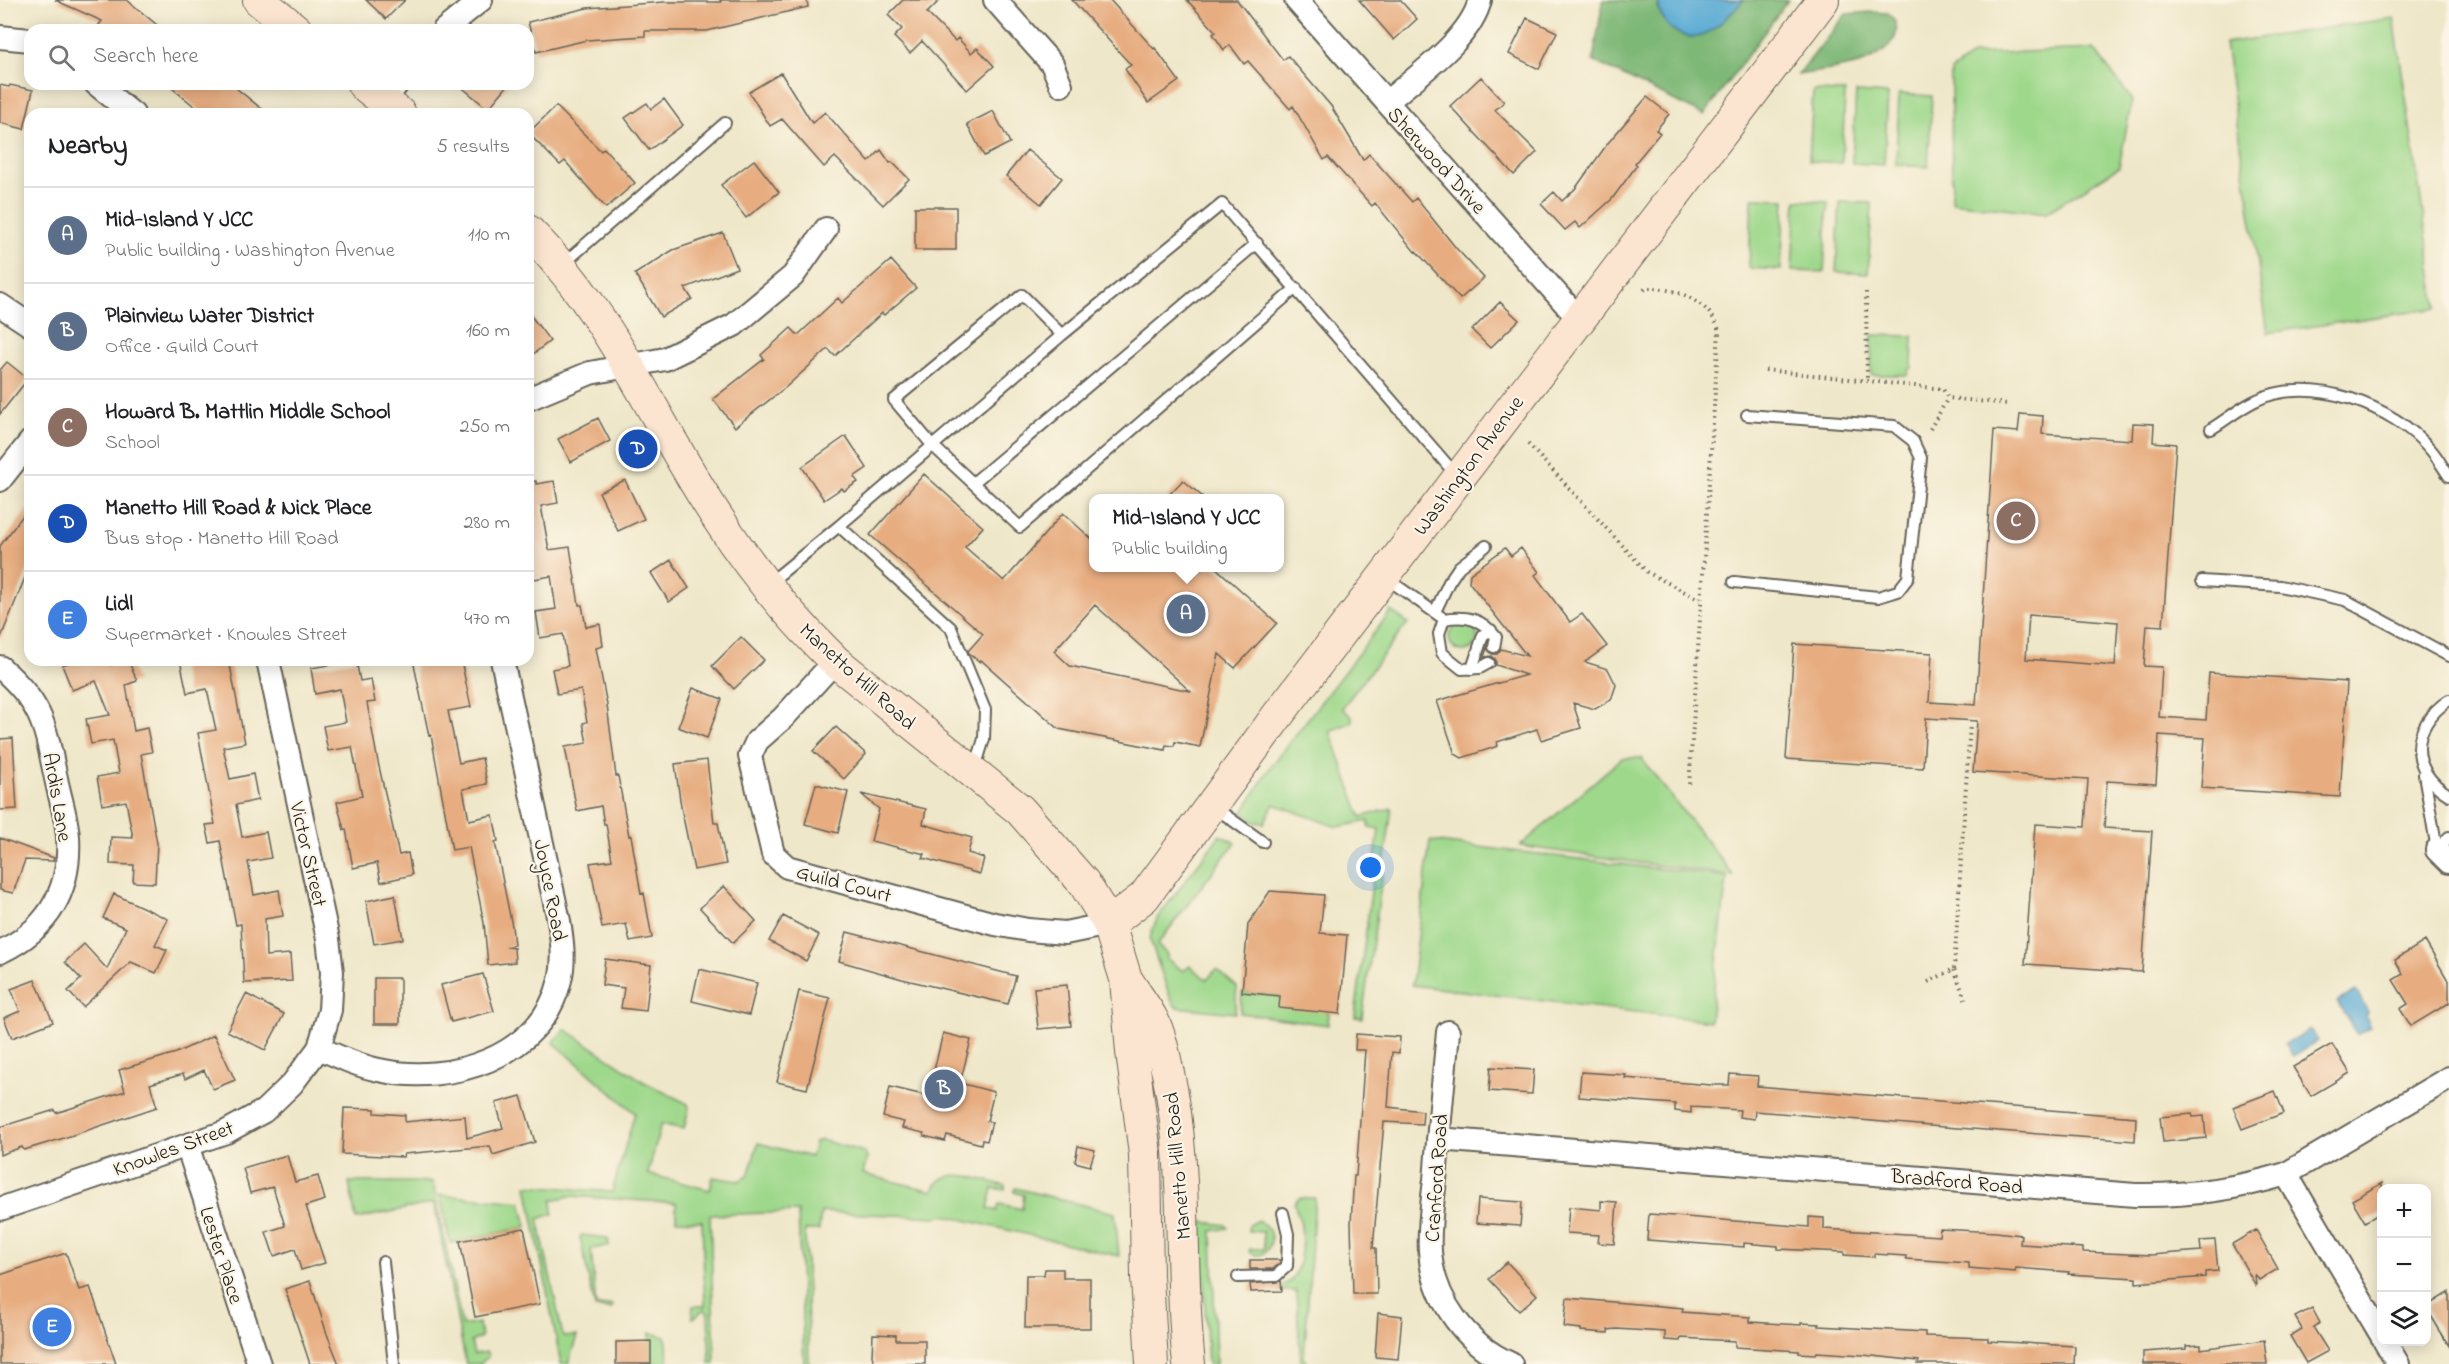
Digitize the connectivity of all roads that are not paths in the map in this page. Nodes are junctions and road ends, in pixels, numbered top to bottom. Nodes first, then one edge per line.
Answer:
1 (259, 0) edge
2 (994, 0) edge
3 (1296, 0) edge
4 (1480, 0) edge
5 (1823, 0) edge
6 (479, 1) edge
7 (289, 24) edge
8 (451, 24) edge
9 (0, 37) edge
10 (24, 39) edge
11 (1061, 85) dead end
12 (103, 90) edge
13 (1386, 102) junction
14 (126, 108) edge
15 (725, 123) dead end
16 (826, 229) dead end
17 (534, 238) edge
18 (1257, 243) junction
19 (560, 267) junction
20 (1296, 288) junction
21 (0, 305) edge
22 (1579, 319) junction
23 (24, 321) edge
24 (1062, 335) junction
25 (628, 366) junction
26 (534, 396) edge
27 (1747, 415) dead end
28 (2211, 429) dead end
29 (932, 446) junction
30 (24, 450) edge
31 (2449, 476) edge
32 (1458, 477) junction
33 (0, 480) edge
34 (973, 483) junction
35 (839, 526) junction
36 (1486, 546) dead end
37 (1383, 576) junction
38 (2202, 580) dead end
39 (1734, 582) dead end
40 (765, 585) junction
41 (1440, 615) junction
42 (1491, 630) junction
43 (1494, 647) dead end
44 (2449, 656) edge
45 (835, 661) junction
46 (1489, 663) dead end
47 (269, 666) edge
48 (503, 666) edge
49 (0, 667) edge
50 (1472, 669) junction
51 (2449, 700) edge
52 (2423, 769) junction
53 (973, 774) junction
54 (2449, 795) edge
55 (1212, 805) junction
56 (1263, 842) dead end
57 (2445, 850) edge
58 (1109, 924) junction
59 (0, 952) edge
60 (1126, 979) junction
61 (1448, 1032) dead end
62 (319, 1048) junction
63 (2449, 1078) edge
64 (1438, 1139) junction
65 (187, 1145) junction
66 (2286, 1174) junction
67 (1183, 1205) junction
68 (1146, 1206) junction
69 (0, 1209) edge
70 (1282, 1213) dead end
71 (382, 1262) dead end
72 (1238, 1277) dead end
73 (2377, 1328) edge
74 (2388, 1346) edge
75 (1149, 1360) edge
76 (259, 1364) edge
77 (394, 1364) edge
78 (1188, 1364) edge
79 (1511, 1364) edge
80 (2398, 1364) edge

1 - 7 main road
2 - 11 street
3 - 13 street, Sherwood Drive
4 - 13 street
5 - 22 main road, Washington Avenue
6 - 8 street
9 - 10 street
12 - 14 street
13 - 22 street, Sherwood Drive
15 - 19 lane
16 - 25 street
17 - 19 main road, Manetto Hill Road
18 - 20 lane
18 - 24 lane
18 - 34 lane
19 - 25 main road, Manetto Hill Road
20 - 32 lane
20 - 34 lane
21 - 23 street
22 - 32 main road, Washington Avenue
24 - 29 lane
24 - 29 lane
25 - 26 street
25 - 40 main road, Manetto Hill Road
27 - 39 lane
28 - 31 lane
29 - 34 lane
29 - 35 lane
30 - 33 street
32 - 37 main road, Washington Avenue
35 - 40 lane
35 - 53 lane
36 - 41 lane
37 - 41 lane
37 - 55 main road, Washington Avenue
38 - 44 lane
40 - 45 main road, Manetto Hill Road
41 - 42 lane
41 - 50 lane
42 - 43 lane
42 - 50 lane
45 - 53 main road, Manetto Hill Road
45 - 58 street, Guild Court
46 - 50 lane
47 - 62 street, Victor Street
48 - 62 street, Joyce Road
49 - 59 street, Ardis Lane
51 - 52 lane
52 - 54 lane
52 - 57 lane
53 - 58 main road, Manetto Hill Road
55 - 56 lane
55 - 58 main road, Washington Avenue
58 - 60 main road, Manetto Hill Road
60 - 67 main road, Manetto Hill Road
60 - 68 main road, Manetto Hill Road
61 - 64 street, Cranford Road
62 - 65 street, Knowles Street
63 - 66 street, Bradford Road
64 - 66 street, Bradford Road
64 - 79 street, Cranford Road
65 - 69 street, Knowles Street
65 - 76 street, Lester Place
66 - 73 street
67 - 68 main road
67 - 78 main road, Manetto Hill Road
68 - 75 main road, Manetto Hill Road
70 - 72 lane
71 - 77 lane
74 - 80 street

